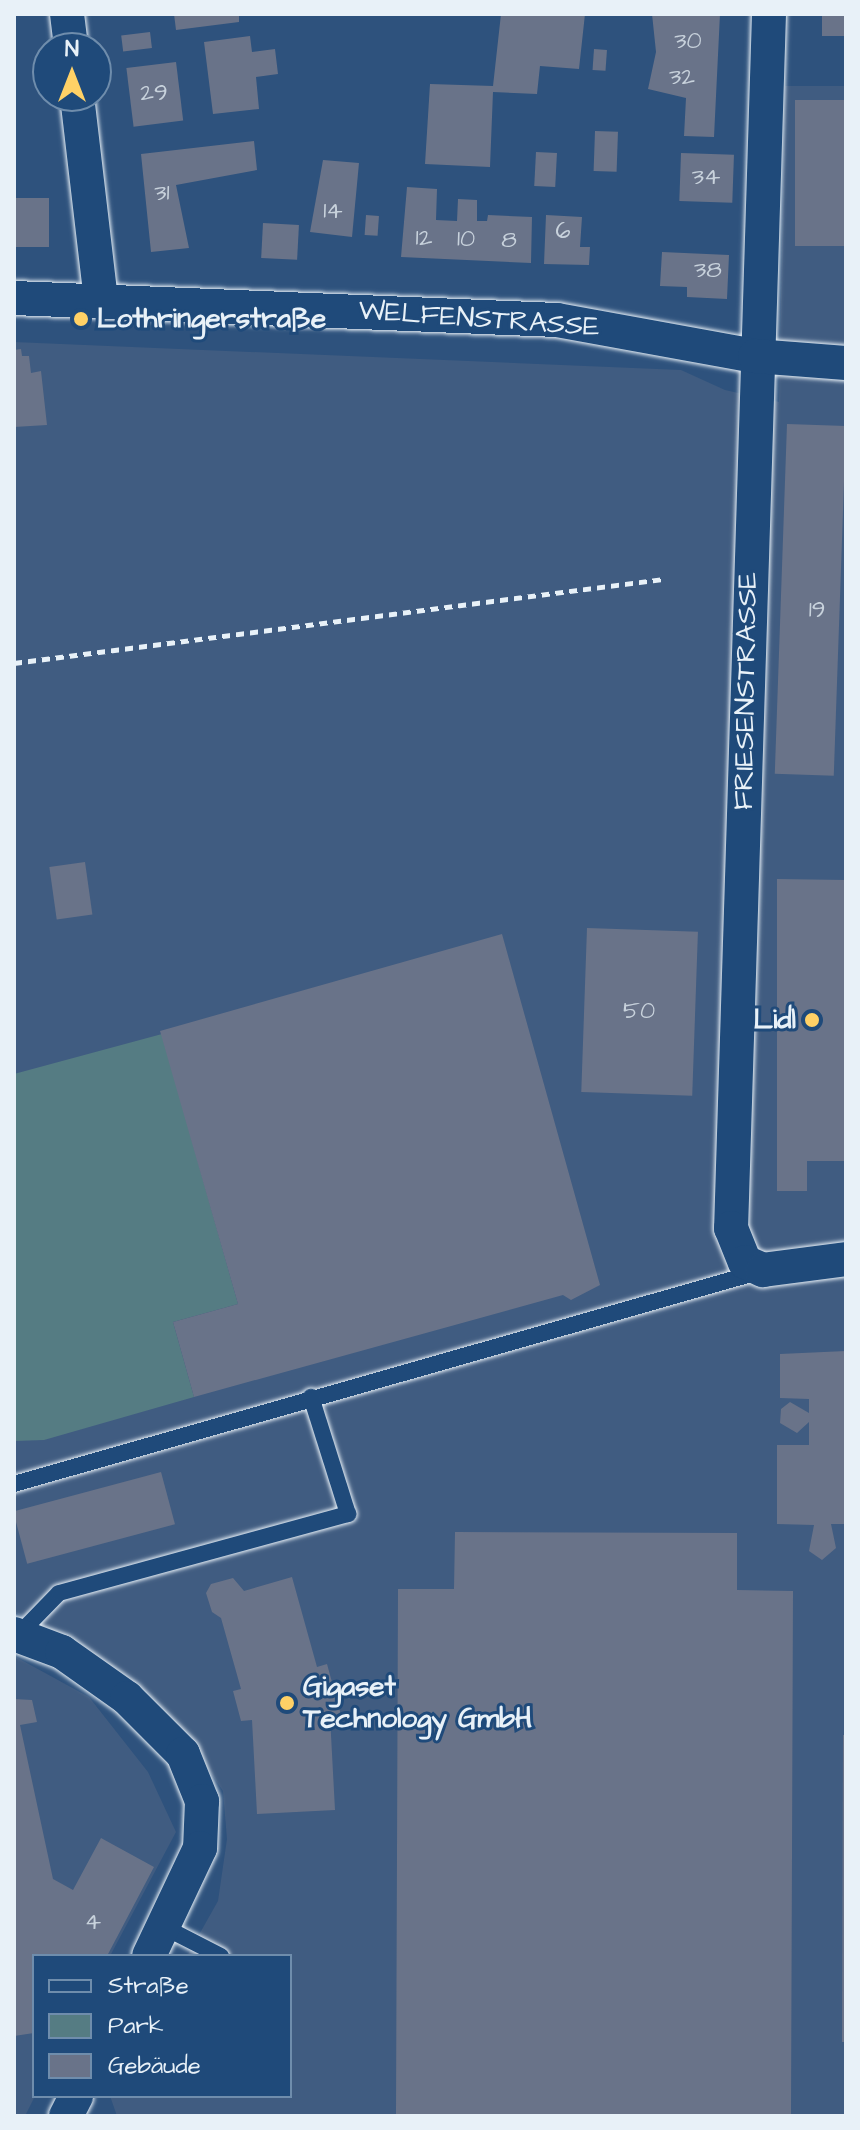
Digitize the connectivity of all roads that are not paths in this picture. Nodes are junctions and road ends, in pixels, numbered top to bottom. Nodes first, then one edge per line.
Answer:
1 (769, 14) edge
2 (79, 112) edge
3 (14, 298) edge
4 (101, 299) junction
5 (755, 356) junction
6 (846, 363) edge
7 (846, 1259) edge
8 (763, 1270) junction
9 (311, 1397) junction
10 (14, 1484) edge
11 (16, 1634) edge
12 (156, 1941) edge
13 (212, 1954) edge
14 (75, 2098) edge
15 (66, 2116) edge

1 - 5 street, FRIESENSTRASSE
2 - 4 street
3 - 4 street, WELFENSTRASSE
4 - 5 street, WELFENSTRASSE
5 - 6 street, WELFENSTRASSE
5 - 8 street, FRIESENSTRASSE
7 - 8 street
8 - 9 lane
9 - 10 lane
9 - 11 lane
11 - 12 street
12 - 13 lane
14 - 15 street

